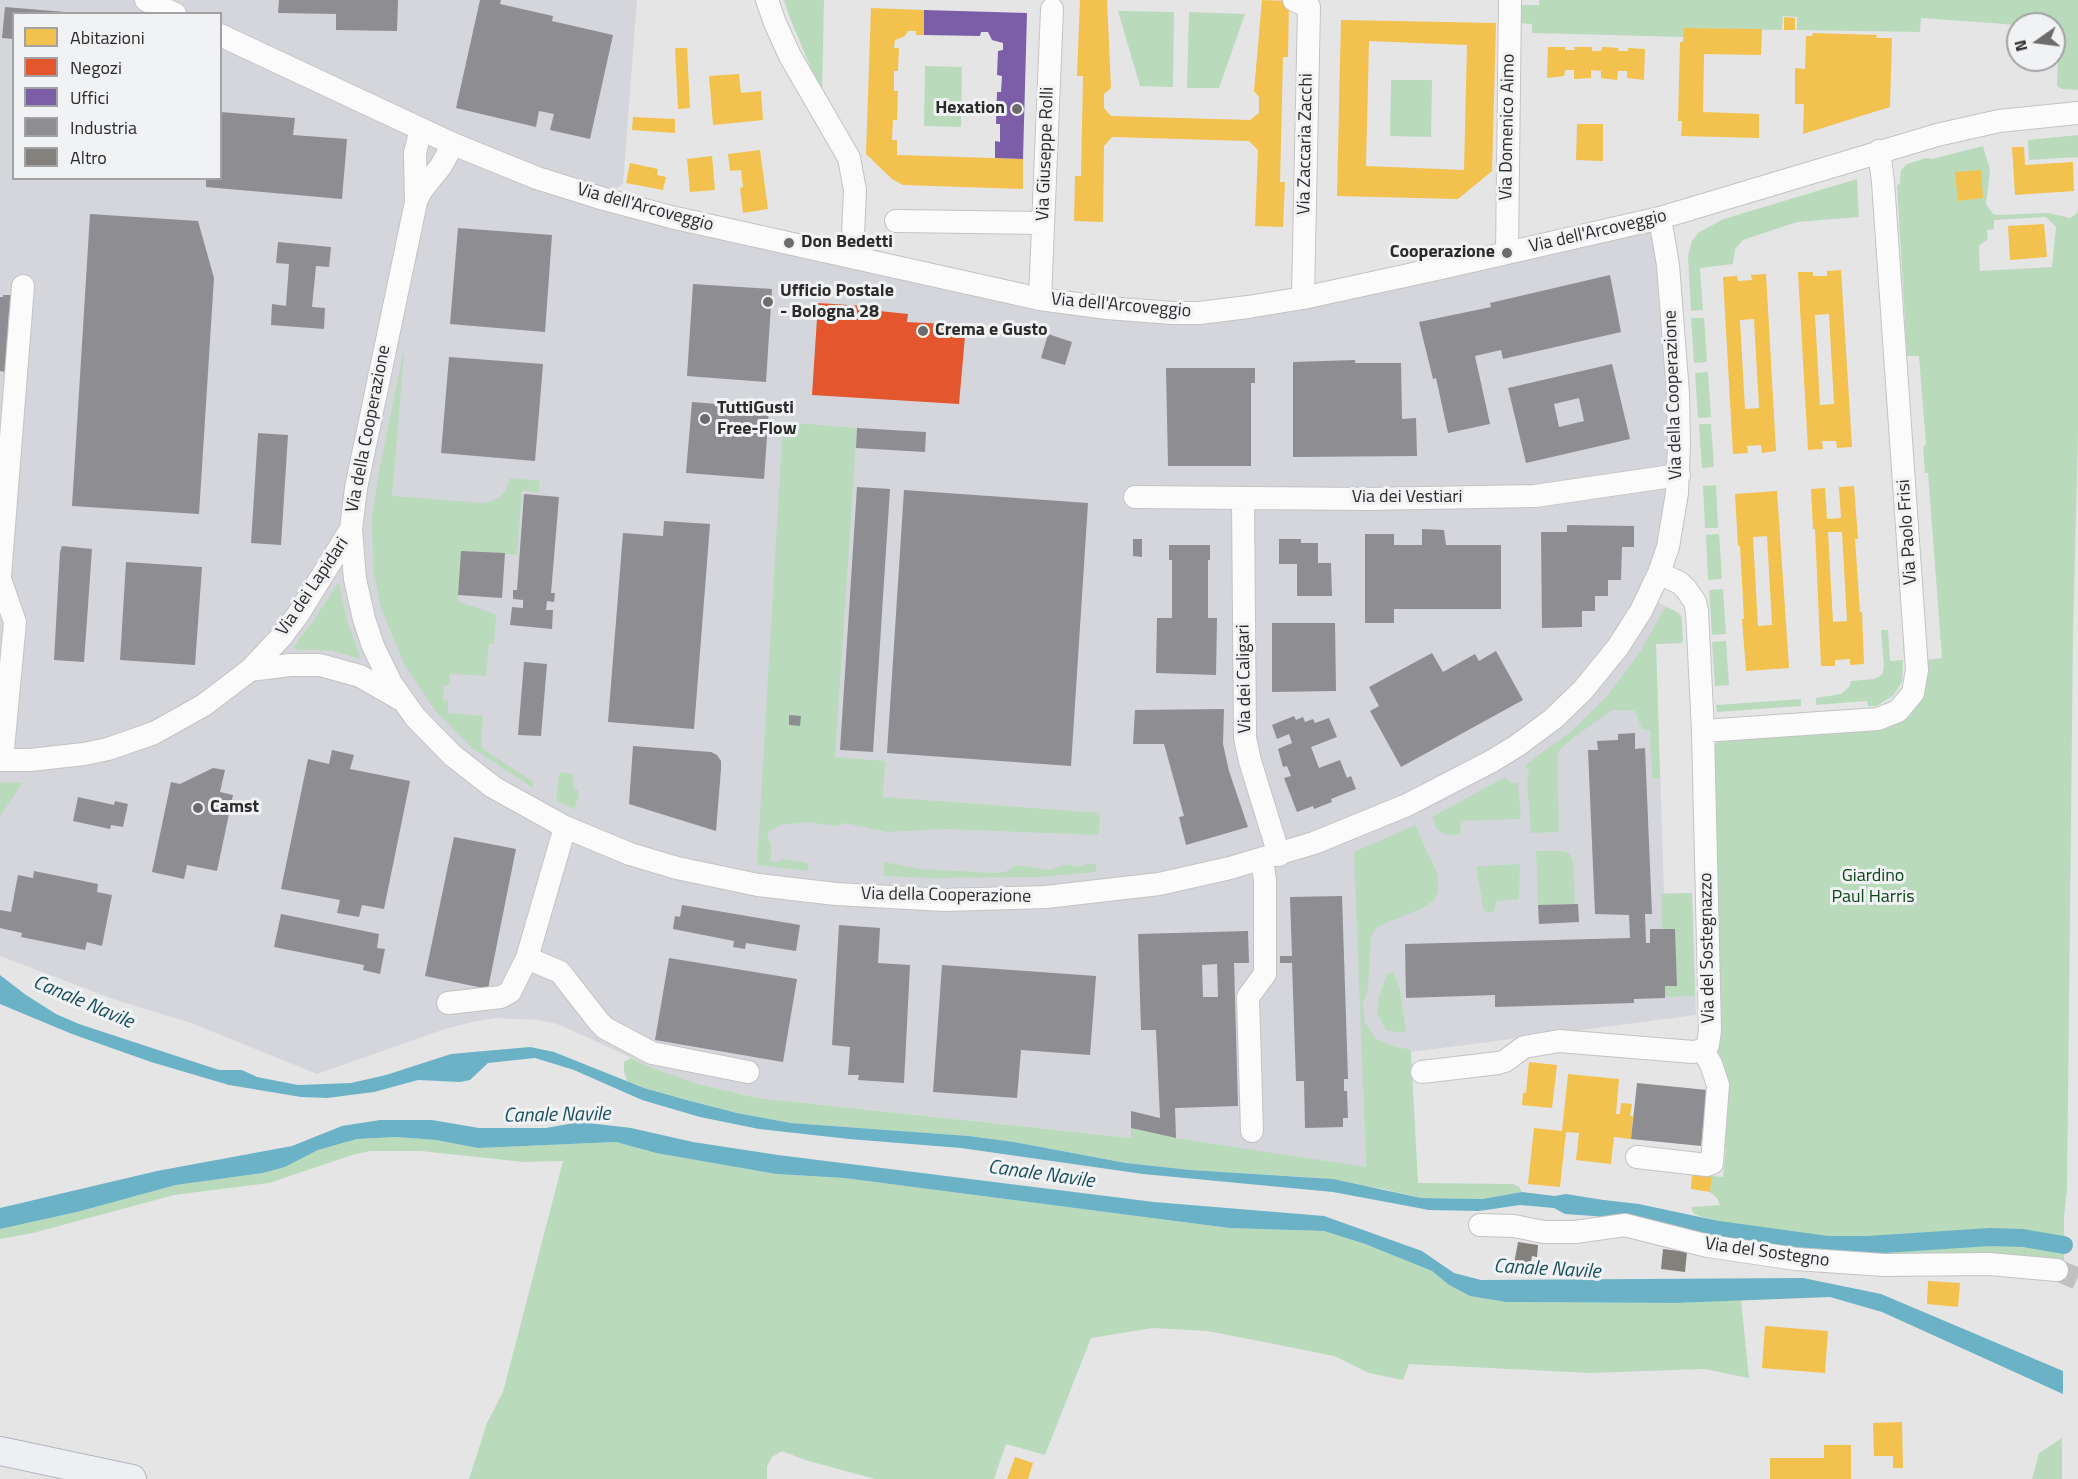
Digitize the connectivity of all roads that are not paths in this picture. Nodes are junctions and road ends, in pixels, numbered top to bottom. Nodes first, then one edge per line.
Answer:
1 (146, 0) edge
2 (767, 0) edge
3 (1510, 0) edge
4 (1302, 4) edge
5 (1052, 9) dead end
6 (171, 12) edge
7 (222, 36) edge
8 (2078, 112) edge
9 (421, 129) junction
10 (453, 144) junction
11 (1879, 151) junction
12 (416, 202) junction
13 (1660, 218) junction
14 (896, 221) dead end
15 (1043, 223) junction
16 (1507, 253) junction
17 (852, 257) junction
18 (23, 286) dead end
19 (1303, 298) junction
20 (1040, 299) junction
21 (1679, 475) junction
22 (1135, 497) dead end
23 (1243, 499) junction
24 (351, 530) junction
25 (1659, 573) junction
26 (0, 578) edge
27 (250, 670) junction
28 (401, 700) junction
29 (1703, 731) junction
30 (1, 760) edge
31 (565, 827) junction
32 (1271, 857) junction
33 (527, 958) junction
34 (448, 1003) dead end
35 (1703, 1050) junction
36 (748, 1072) dead end
37 (1422, 1072) dead end
38 (1252, 1131) dead end
39 (1637, 1157) dead end
40 (1480, 1225) dead end
41 (2057, 1270) tunnel mouth
42 (0, 1451) edge
43 (132, 1479) edge

1 - 6 street
2 - 17 street
3 - 16 street, Via Domenico Aimo
4 - 19 street, Via Zaccaria Zacchi
5 - 15 street, Via Giuseppe Rolli
7 - 9 street, Via dell'Arcoveggio
8 - 11 street, Via dell'Arcoveggio
9 - 10 street, Via dell'Arcoveggio
9 - 12 street, Via della Cooperazione
10 - 12 street, Via della Cooperazione
10 - 17 street, Via dell'Arcoveggio
11 - 13 street, Via dell'Arcoveggio
11 - 29 street, Via Paolo Frisi
12 - 24 street, Via della Cooperazione
13 - 16 street, Via dell'Arcoveggio
13 - 21 street, Via della Cooperazione
14 - 15 street
15 - 20 street, Via Giuseppe Rolli
16 - 19 street, Via dell'Arcoveggio
17 - 20 street, Via dell'Arcoveggio
18 - 26 street, Via dei Lapidari
19 - 20 street, Via dell'Arcoveggio
21 - 23 street, Via dei Vestiari
21 - 25 street, Via della Cooperazione
22 - 23 street, Via dei Vestiari
23 - 32 street, Via dei Caligari
24 - 27 street, Via dei Lapidari
24 - 28 street, Via della Cooperazione
25 - 29 street, Via del Sostegnazzo
25 - 32 street, Via della Cooperazione
26 - 30 street, Via dei Lapidari
27 - 28 street, Via dei Lapidari
27 - 30 street, Via dei Lapidari
28 - 31 street, Via della Cooperazione
29 - 35 street, Via del Sostegnazzo
31 - 32 street, Via della Cooperazione
31 - 33 street
32 - 38 street, Via dei Caligari
33 - 34 street
33 - 36 street
35 - 37 street, Via del Sostegnazzo
35 - 39 street
40 - 41 street, Via del Sostegno
42 - 43 main road

